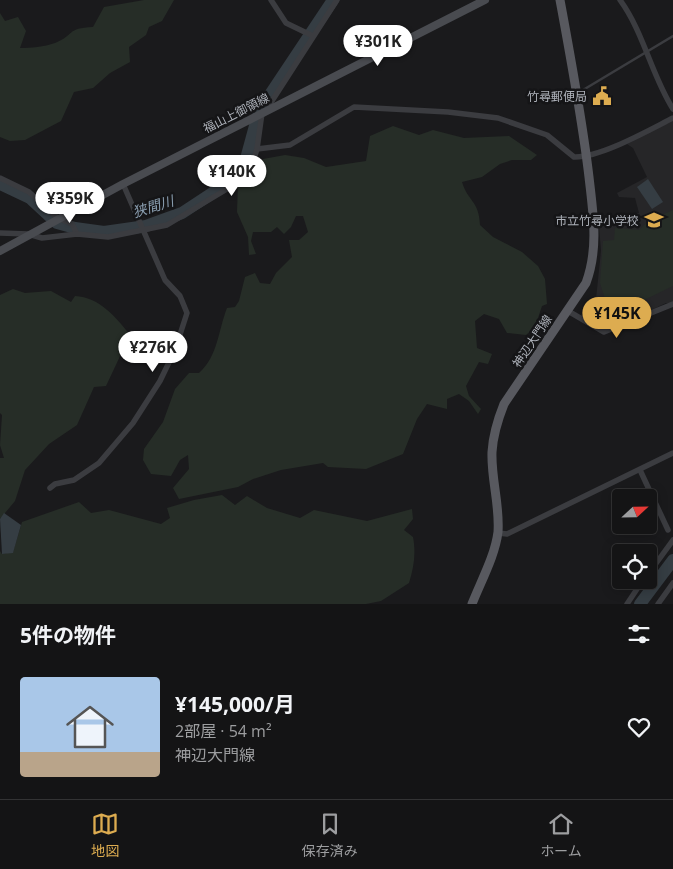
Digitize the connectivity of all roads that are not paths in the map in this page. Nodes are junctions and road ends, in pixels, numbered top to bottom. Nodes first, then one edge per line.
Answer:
1 (271, 0) edge
2 (337, 0) edge
3 (485, 0) edge
4 (560, 0) edge
5 (620, 0) edge
6 (313, 36) junction
7 (673, 36) edge
8 (646, 52) junction
9 (577, 94) junction
10 (271, 108) junction
11 (673, 109) edge
12 (258, 115) junction
13 (673, 118) edge
14 (257, 149) junction
15 (586, 156) junction
16 (0, 178) edge
17 (123, 184) junction
18 (55, 220) junction
19 (142, 228) junction
20 (0, 233) edge
21 (28, 234) junction
22 (77, 234) junction
23 (0, 251) edge
24 (673, 304) edge
25 (568, 311) junction
26 (673, 453) edge
27 (640, 470) junction
28 (50, 488) dead end
29 (668, 530) dead end
30 (498, 533) junction
31 (673, 540) edge
32 (657, 561) edge
33 (673, 583) edge
34 (637, 589) edge
35 (472, 604) edge
36 (627, 604) edge
37 (658, 604) edge

1 - 6 street
2 - 6 street
3 - 10 main road, 福山上御領線
4 - 9 main road, 神辺大門線
5 - 8 street
6 - 10 street
7 - 8 lane
8 - 9 lane
8 - 11 street
9 - 15 main road, 神辺大門線
10 - 12 main road, 福山上御領線
12 - 14 street
12 - 17 main road, 福山上御領線
13 - 15 street
14 - 15 street
14 - 19 street
15 - 25 main road, 神辺大門線
16 - 18 street
17 - 18 main road, 福山上御領線
17 - 19 street
18 - 21 main road, 福山上御領線
18 - 22 street
19 - 22 street
19 - 28 street
20 - 21 street
21 - 22 street
21 - 23 main road, 福山上御領線
24 - 25 street
25 - 30 main road, 神辺大門線
26 - 27 street
27 - 29 street
27 - 30 street
30 - 35 main road, 神辺大門線
31 - 32 street
33 - 37 street
34 - 36 street

